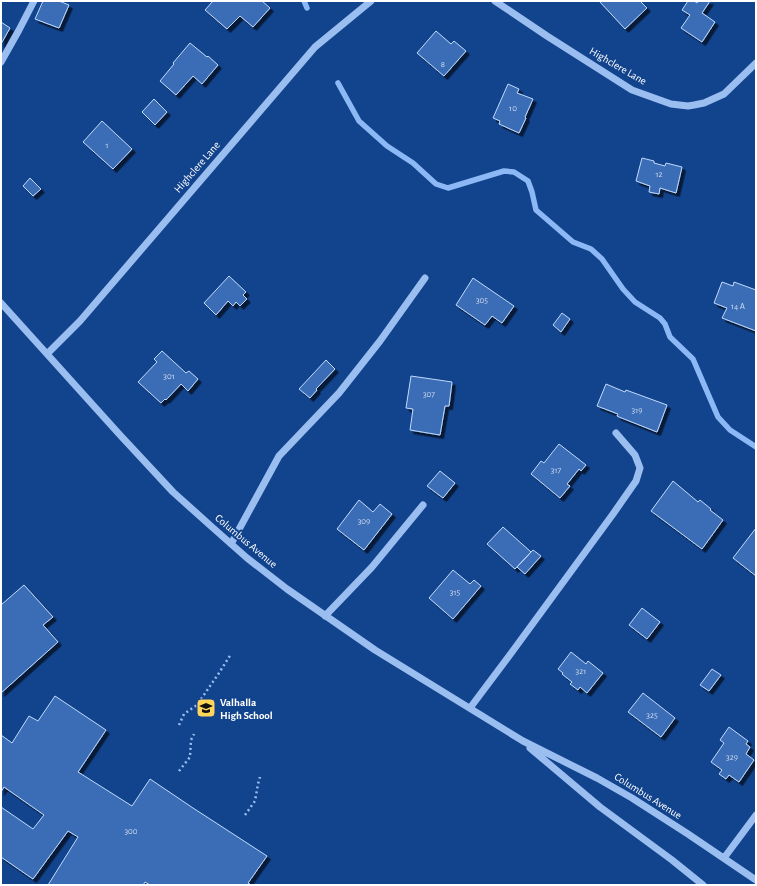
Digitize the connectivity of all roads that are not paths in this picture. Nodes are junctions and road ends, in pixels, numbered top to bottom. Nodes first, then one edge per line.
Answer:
1 (34, 1) edge
2 (371, 1) edge
3 (495, 1) edge
4 (1, 62) edge
5 (756, 63) edge
6 (424, 278) dead end
7 (1, 303) edge
8 (47, 354) junction
9 (616, 433) dead end
10 (423, 505) dead end
11 (231, 544) junction
12 (325, 616) junction
13 (470, 708) junction
14 (523, 741) junction
15 (756, 815) edge
16 (724, 858) junction
17 (756, 880) edge
18 (703, 885) edge

1 - 4 street
2 - 8 street, Highclere Lane
3 - 5 street, Highclere Lane
6 - 11 street
7 - 8 street, Columbus Avenue
8 - 11 street, Columbus Avenue
9 - 13 street
10 - 12 street
11 - 12 street, Columbus Avenue
12 - 13 street, Columbus Avenue
13 - 14 street, Columbus Avenue
14 - 16 street, Columbus Avenue
14 - 18 street, Columbus Avenue
15 - 16 street
16 - 17 street, Columbus Avenue

